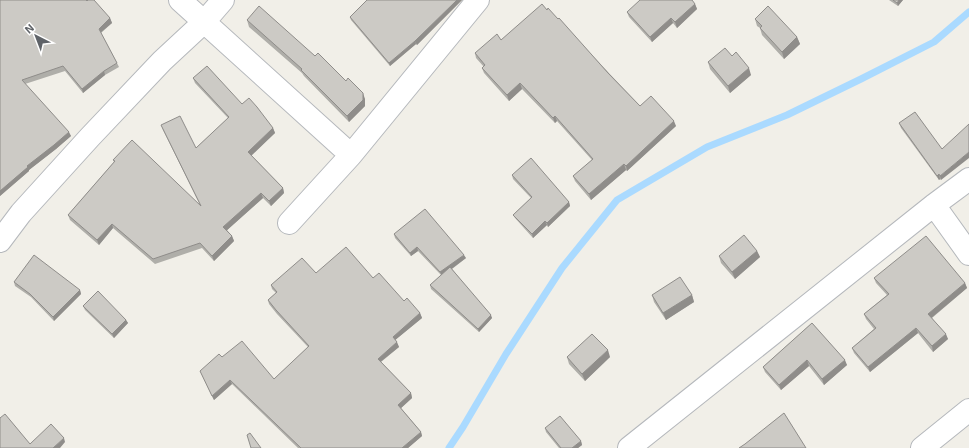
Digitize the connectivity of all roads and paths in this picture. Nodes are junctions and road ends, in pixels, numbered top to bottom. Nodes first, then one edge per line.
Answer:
1 (180, 0) edge
2 (223, 0) edge
3 (478, 0) edge
4 (204, 22) junction
5 (351, 155) junction
6 (969, 179) edge
7 (934, 205) junction
8 (288, 223) dead end
9 (0, 241) edge
10 (969, 254) edge
11 (969, 410) edge
12 (629, 448) edge
13 (922, 448) edge

1 - 4 street
2 - 4 street
3 - 5 street
4 - 5 street
4 - 9 street
5 - 8 street
6 - 7 street
7 - 10 street
7 - 12 street
11 - 13 street

